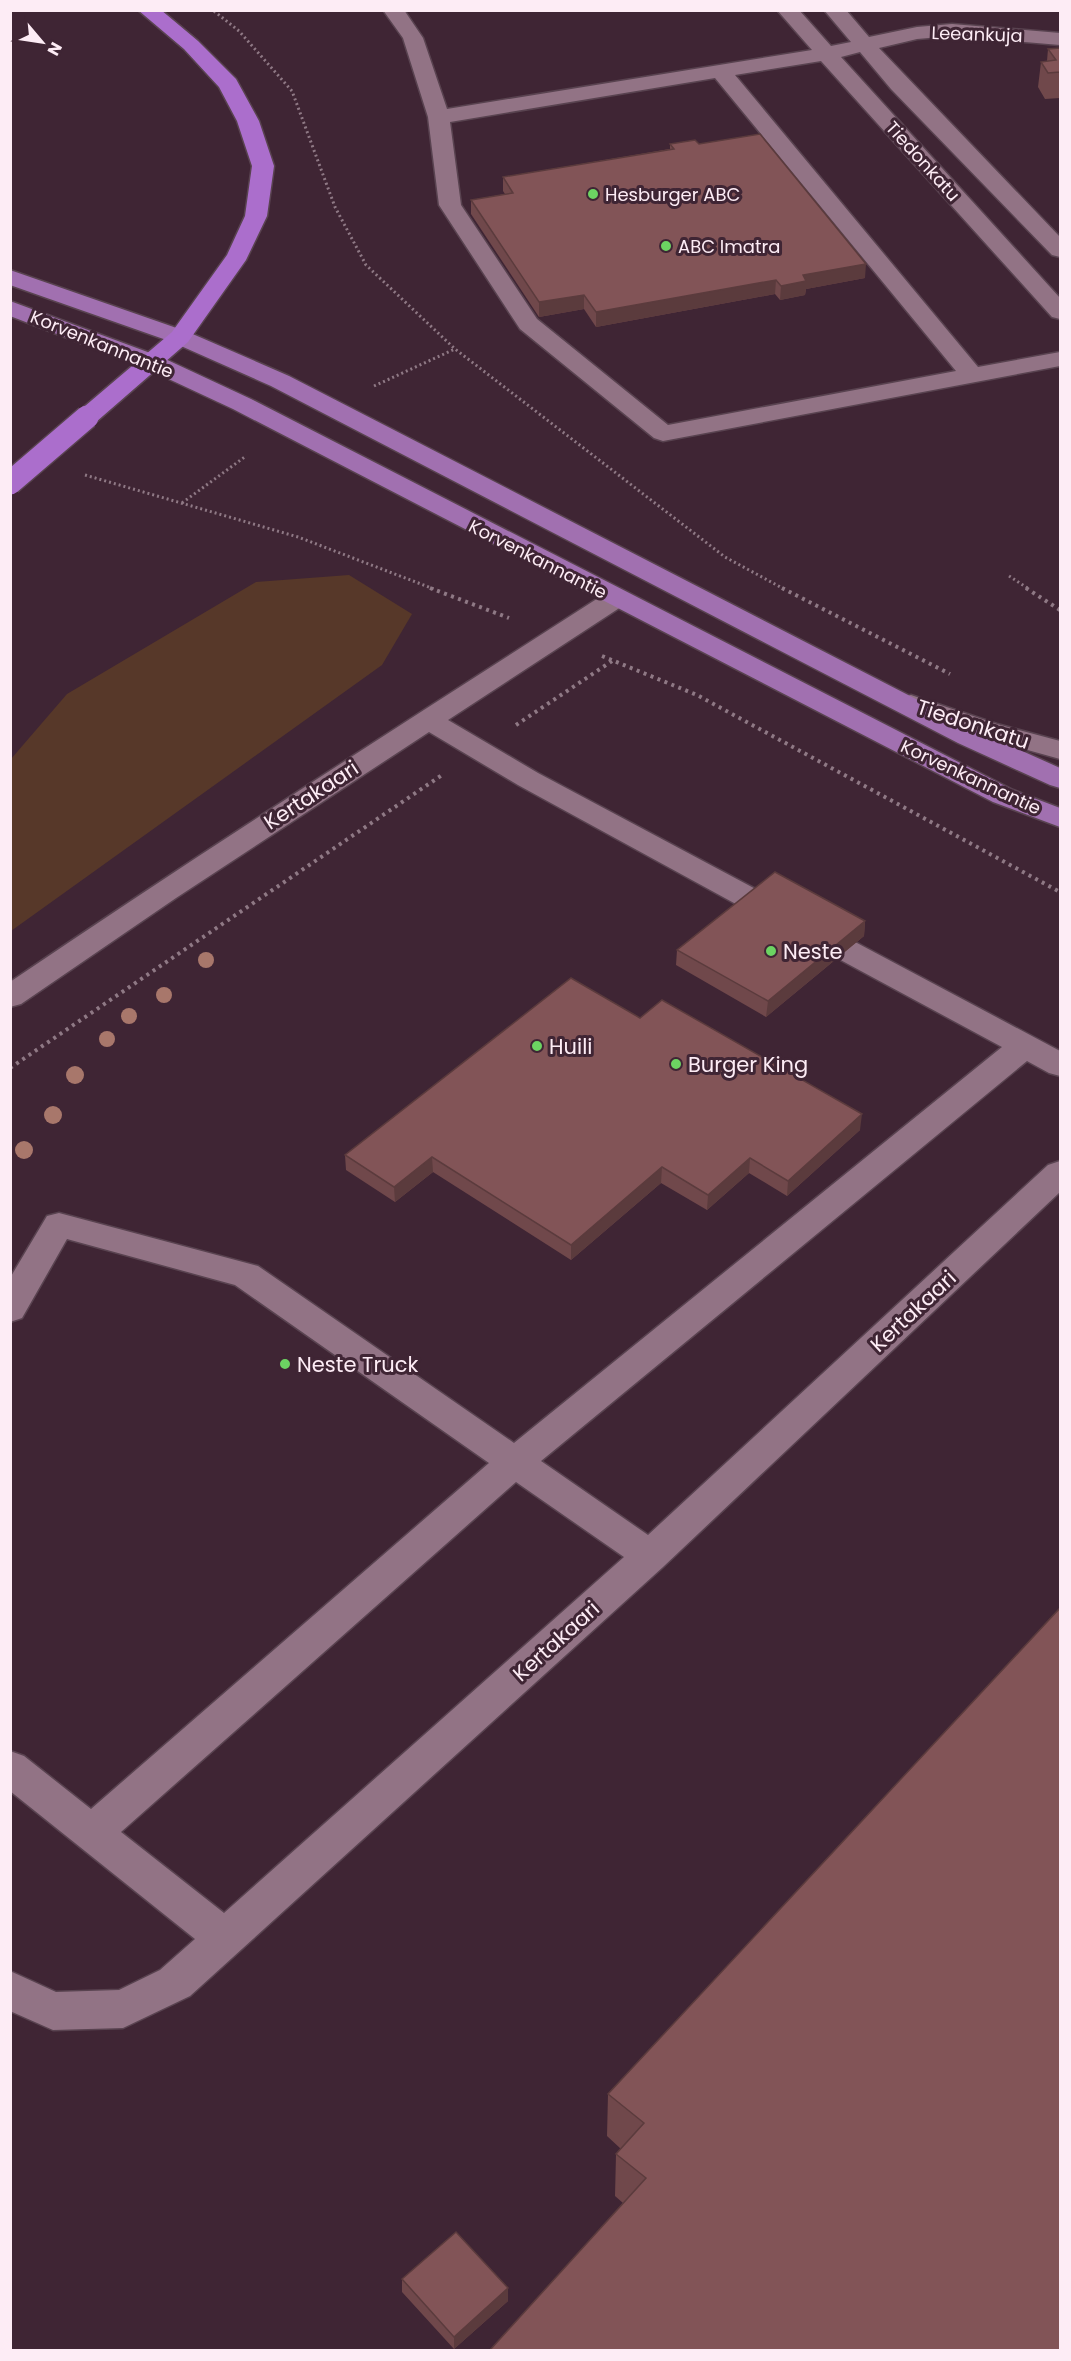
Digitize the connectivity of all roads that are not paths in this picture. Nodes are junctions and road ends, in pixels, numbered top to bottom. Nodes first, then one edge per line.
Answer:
1 (148, 10) edge
2 (393, 10) edge
3 (787, 10) edge
4 (834, 10) edge
5 (1060, 39) edge
6 (864, 44) junction
7 (824, 54) junction
8 (720, 71) junction
9 (439, 117) junction
10 (1060, 250) edge
11 (10, 277) edge
12 (10, 308) edge
13 (1060, 312) edge
14 (180, 337) junction
15 (1060, 359) edge
16 (152, 362) junction
17 (972, 375) junction
18 (10, 483) edge
19 (615, 599) junction
20 (887, 694) junction
21 (427, 719) junction
22 (1060, 750) edge
23 (1060, 779) edge
24 (1060, 818) edge
25 (756, 902) edge
26 (846, 950) edge
27 (10, 997) edge
28 (1024, 1046) junction
29 (1060, 1065) edge
30 (1060, 1173) edge
31 (10, 1309) edge
32 (515, 1462) junction
33 (650, 1556) junction
34 (10, 1768) edge
35 (92, 1833) junction
36 (225, 1938) junction
37 (10, 1990) edge

1 - 14 highway
2 - 9 street
3 - 7 street, Tiedonkatu
4 - 6 street, Tiedonkatu
5 - 6 street, Leeankuja
6 - 7 street, Leeankuja
6 - 10 street, Tiedonkatu
7 - 8 street, Leeankuja
7 - 13 street, Tiedonkatu
8 - 9 street, Leeankuja
8 - 17 street
9 - 17 street
11 - 14 main road, Korvenkannantie
12 - 16 main road, Korvenkannantie
14 - 16 highway
14 - 20 main road, Korvenkannantie
15 - 17 street
16 - 18 highway, bridge
16 - 19 main road, Korvenkannantie
19 - 21 street, Kertakaari
19 - 24 main road, Korvenkannantie
20 - 22 street, Tiedonkatu
20 - 23 main road, Korvenkannantie
21 - 25 street
21 - 27 street, Kertakaari
26 - 28 street
28 - 29 street
28 - 32 street
30 - 33 street, Kertakaari
31 - 32 street
32 - 33 street
32 - 35 street
33 - 36 street, Kertakaari
34 - 35 street
35 - 36 street
36 - 37 street, Kertakaari

